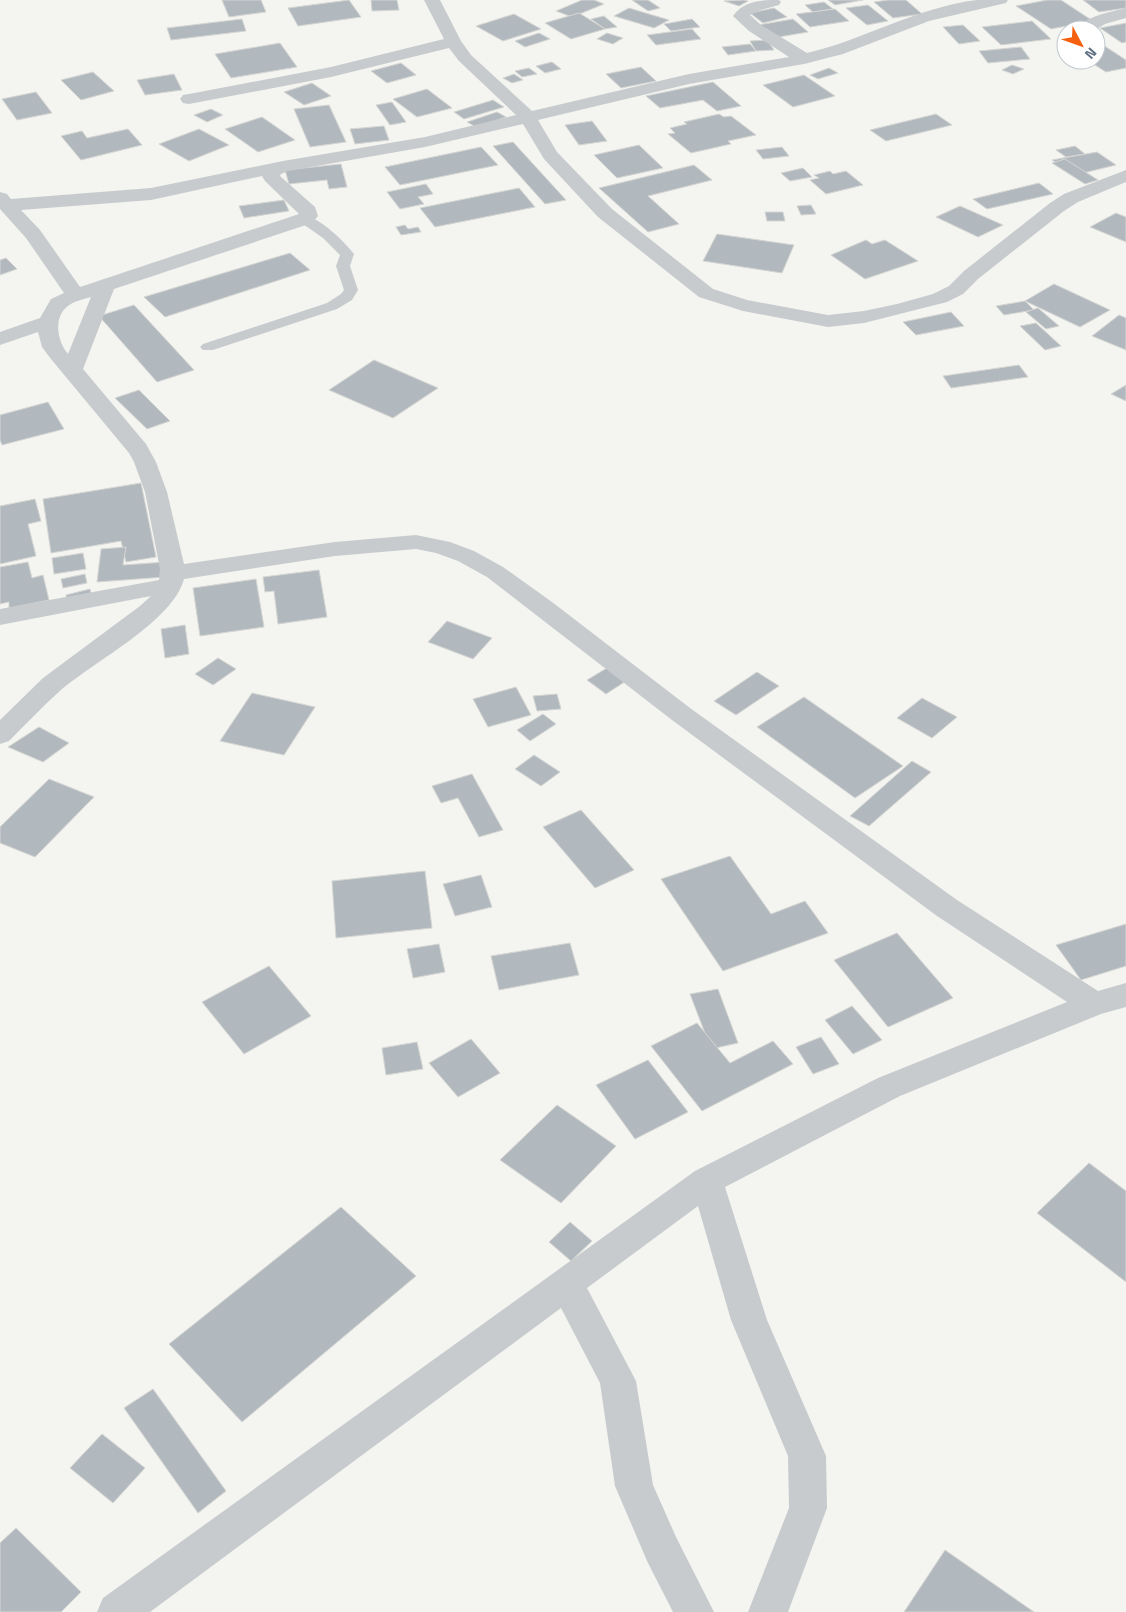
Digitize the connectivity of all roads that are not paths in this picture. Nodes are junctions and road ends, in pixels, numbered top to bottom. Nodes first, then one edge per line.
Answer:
1 (432, 0) edge
2 (1000, 0) edge
3 (773, 2) dead end
4 (1126, 13) edge
5 (1102, 20) edge
6 (453, 42) junction
7 (804, 59) junction
8 (190, 100) dead end
9 (528, 117) junction
10 (283, 166) junction
11 (1126, 175) edge
12 (3, 202) edge
13 (305, 219) junction
14 (105, 286) junction
15 (76, 294) junction
16 (48, 322) junction
17 (0, 339) edge
18 (208, 347) dead end
19 (72, 370) junction
20 (173, 579) junction
21 (0, 617) edge
22 (0, 735) edge
23 (1116, 1000) edge
24 (707, 1180) junction
25 (566, 1283) junction
26 (117, 1612) edge
27 (694, 1612) edge
28 (768, 1612) edge

1 - 6 street
2 - 7 street
3 - 7 street
4 - 5 street
6 - 8 street
6 - 9 street
7 - 9 street
9 - 10 street
9 - 11 street
10 - 12 street
10 - 13 street
12 - 15 street
13 - 14 street
13 - 18 lane
14 - 15 street
14 - 19 street
15 - 16 street
16 - 17 street
16 - 19 street
19 - 20 street
20 - 21 street
20 - 22 street
20 - 23 street
23 - 24 street
24 - 25 street
24 - 28 street
25 - 26 street
25 - 27 street

